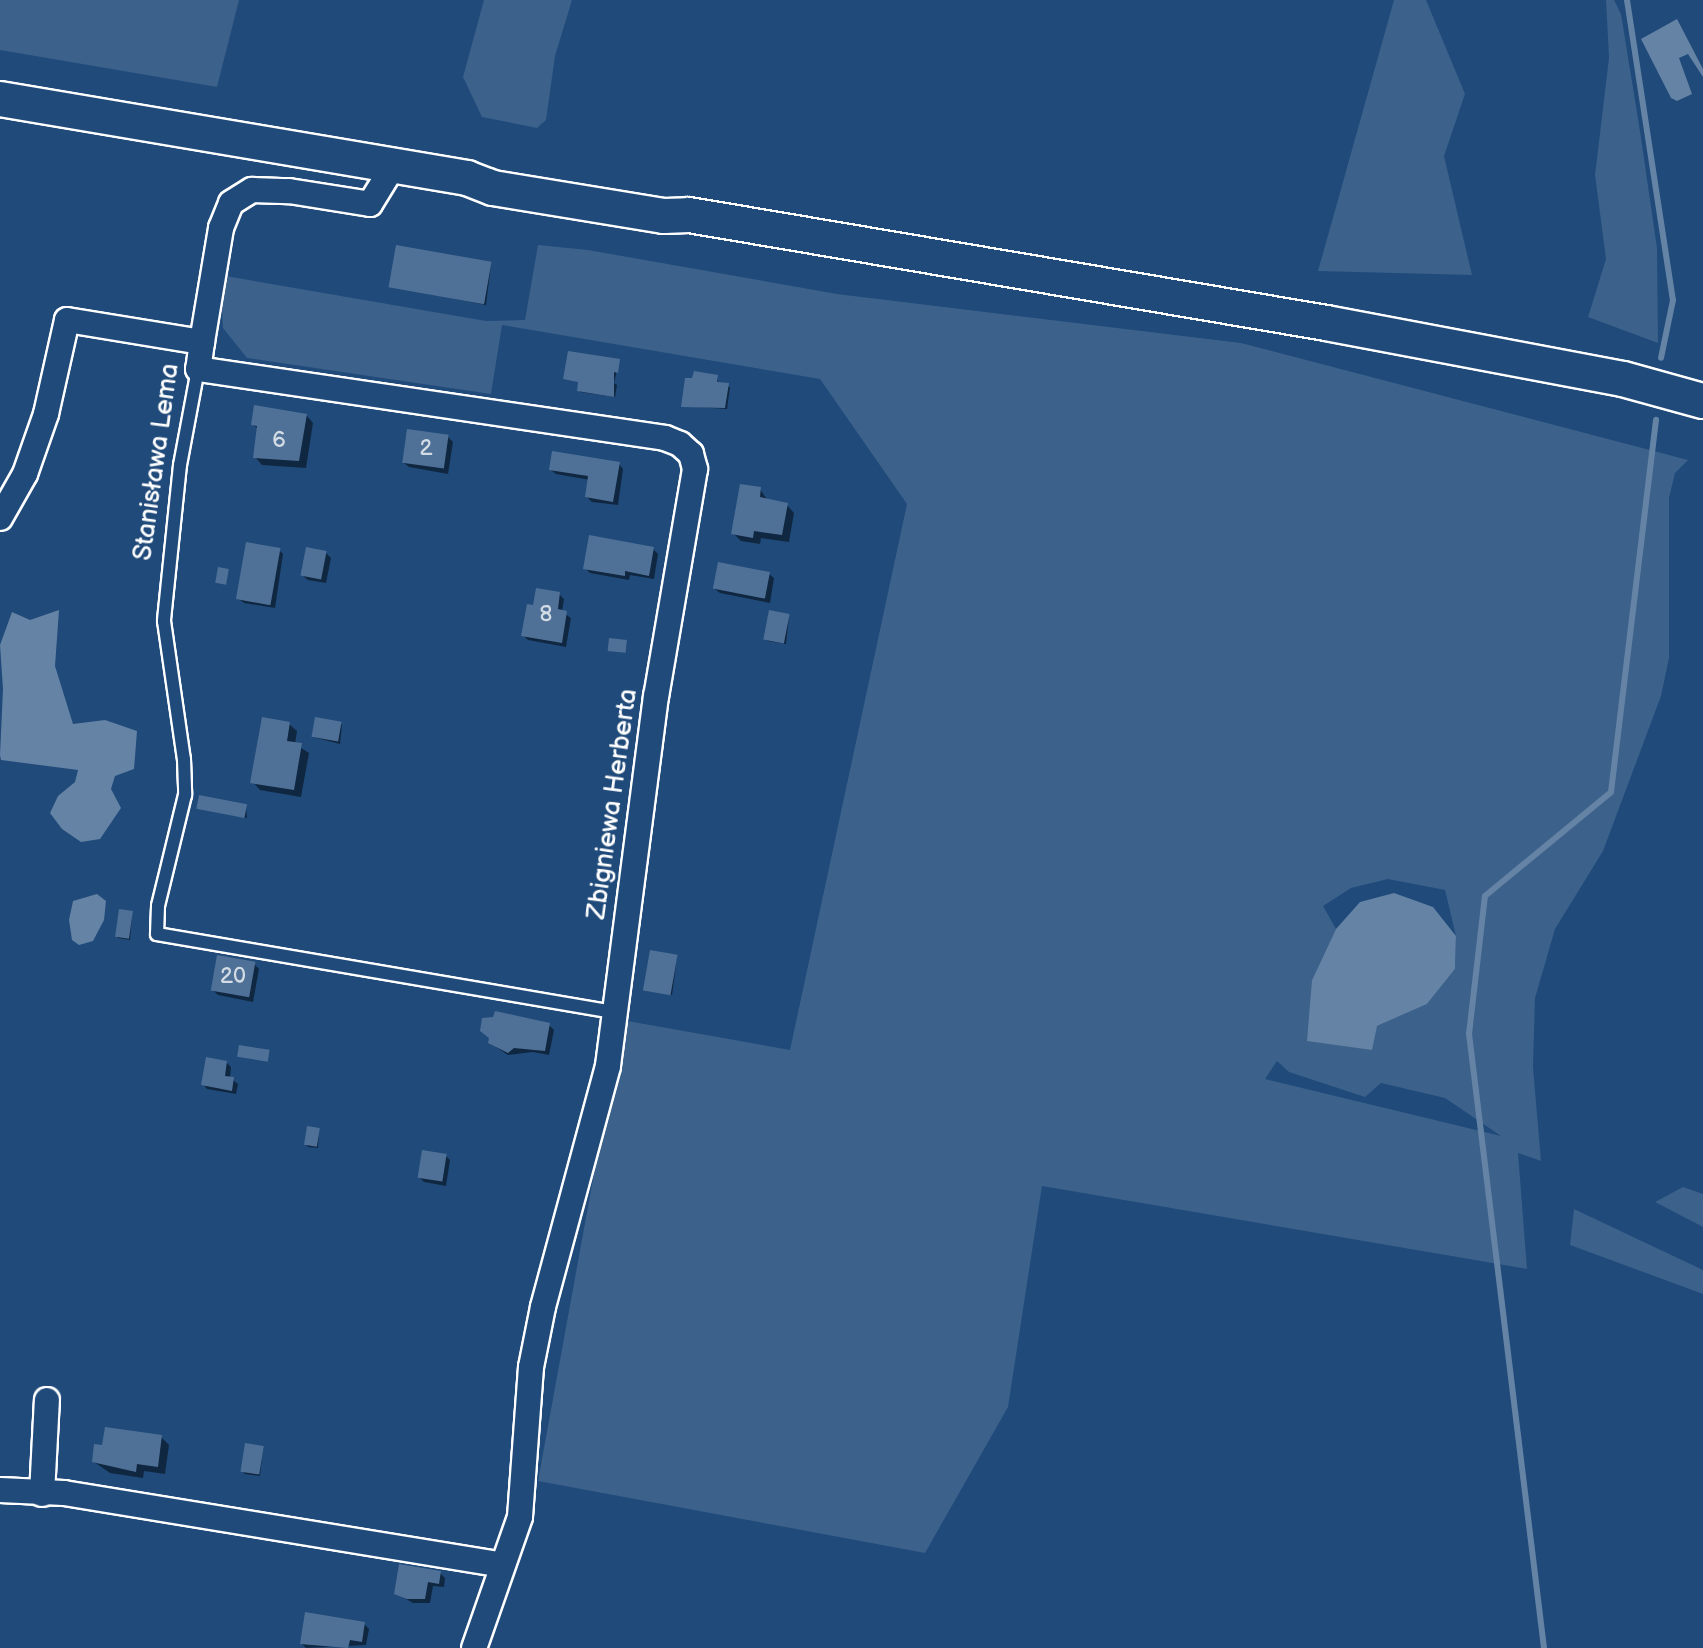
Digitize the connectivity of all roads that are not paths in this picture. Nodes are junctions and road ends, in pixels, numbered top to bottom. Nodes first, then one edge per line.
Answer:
1 (0, 99) edge
2 (394, 165) junction
3 (202, 342) junction
4 (198, 369) junction
5 (1703, 401) edge
6 (0, 518) edge
7 (613, 1012) junction
8 (47, 1400) dead end
9 (0, 1490) edge
10 (42, 1494) junction
11 (502, 1565) junction
12 (474, 1648) edge

1 - 2 main road
2 - 3 street
2 - 5 main road
3 - 4 street, Stanisława Lema
3 - 6 street, Stanisława Lema
4 - 7 lane, Stanisława Lema
4 - 7 street, Zbigniewa Herberta
7 - 11 street, Zbigniewa Herberta
8 - 10 street
9 - 10 street
10 - 11 street
11 - 12 street, Zbigniewa Herberta

